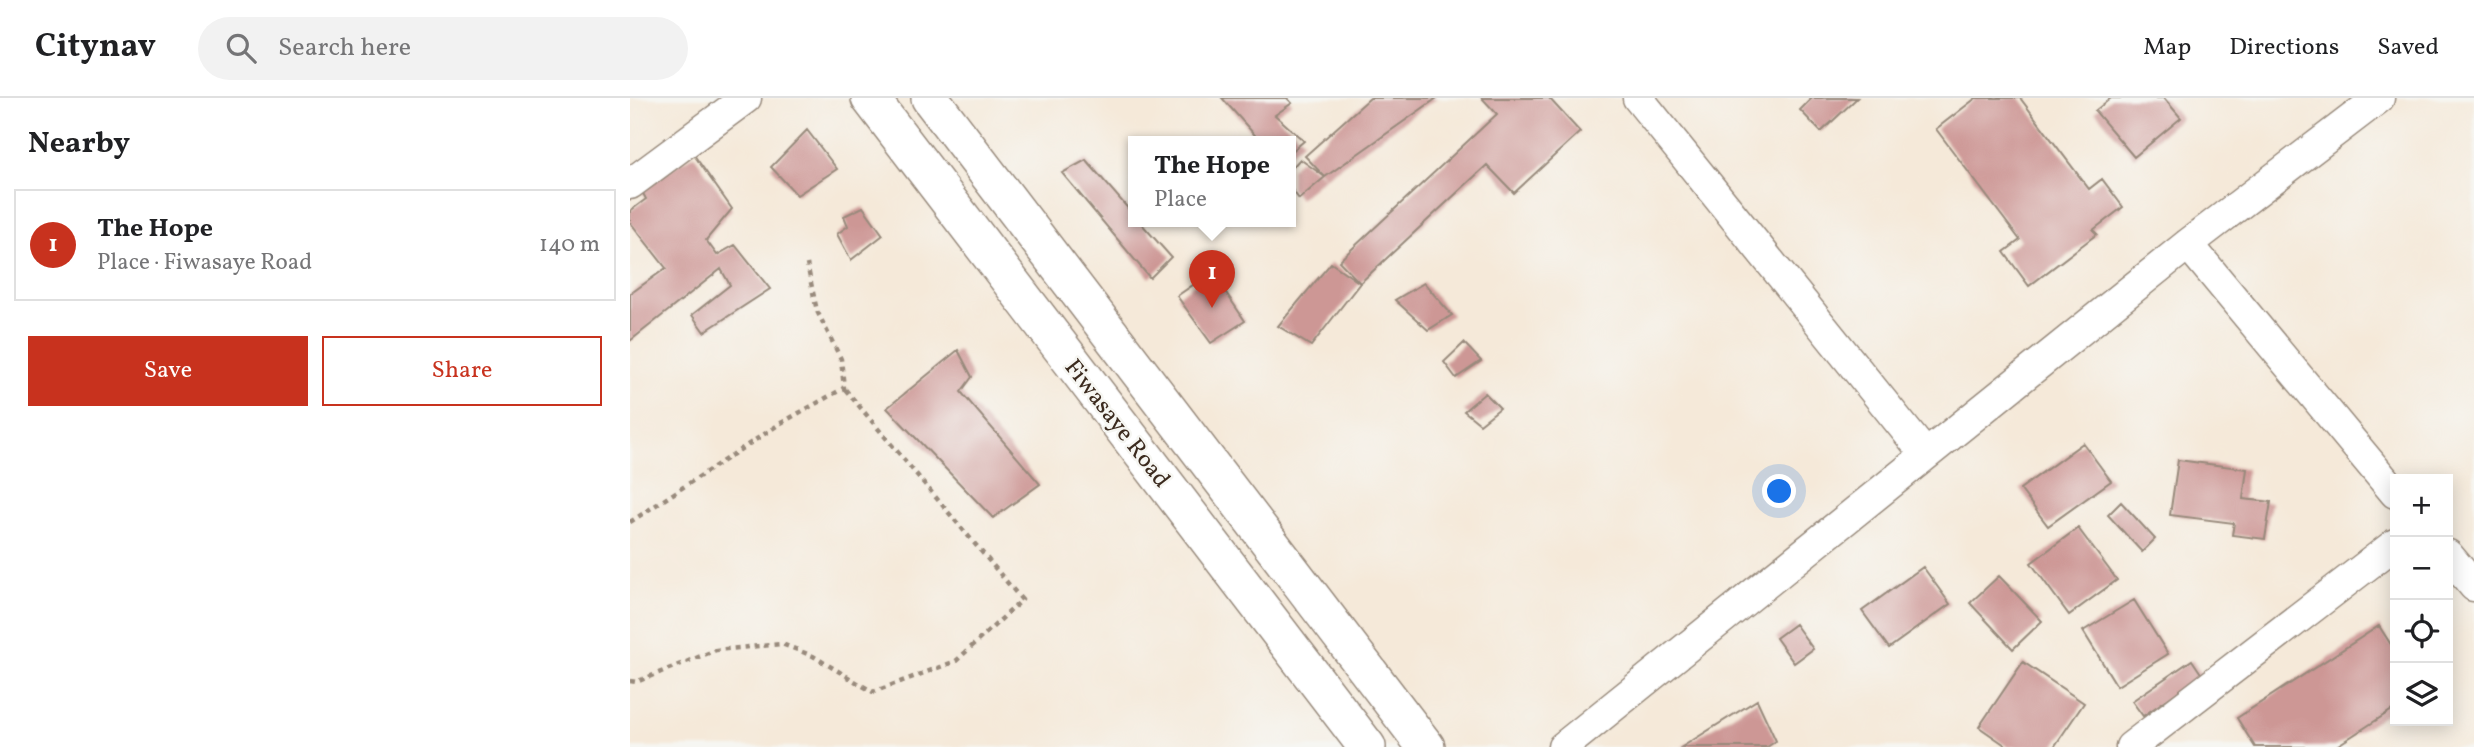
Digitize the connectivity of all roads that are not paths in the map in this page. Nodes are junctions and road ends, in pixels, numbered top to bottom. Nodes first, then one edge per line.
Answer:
1 (746, 98) edge
2 (870, 98) edge
3 (930, 98) edge
4 (1638, 98) edge
5 (2379, 98) edge
6 (630, 184) edge
7 (2188, 244) junction
8 (1924, 454) junction
9 (2390, 487) edge
10 (2390, 548) edge
11 (2453, 561) edge
12 (2474, 586) edge
13 (1367, 747) edge
14 (1426, 747) edge
15 (1563, 747) edge
16 (2131, 747) edge

1 - 6 street
2 - 13 main road, Fiwasaye Road
3 - 14 main road, Fiwasaye Road
4 - 8 street
5 - 7 street
7 - 8 street
7 - 9 street
8 - 15 street
10 - 16 street
11 - 12 street

